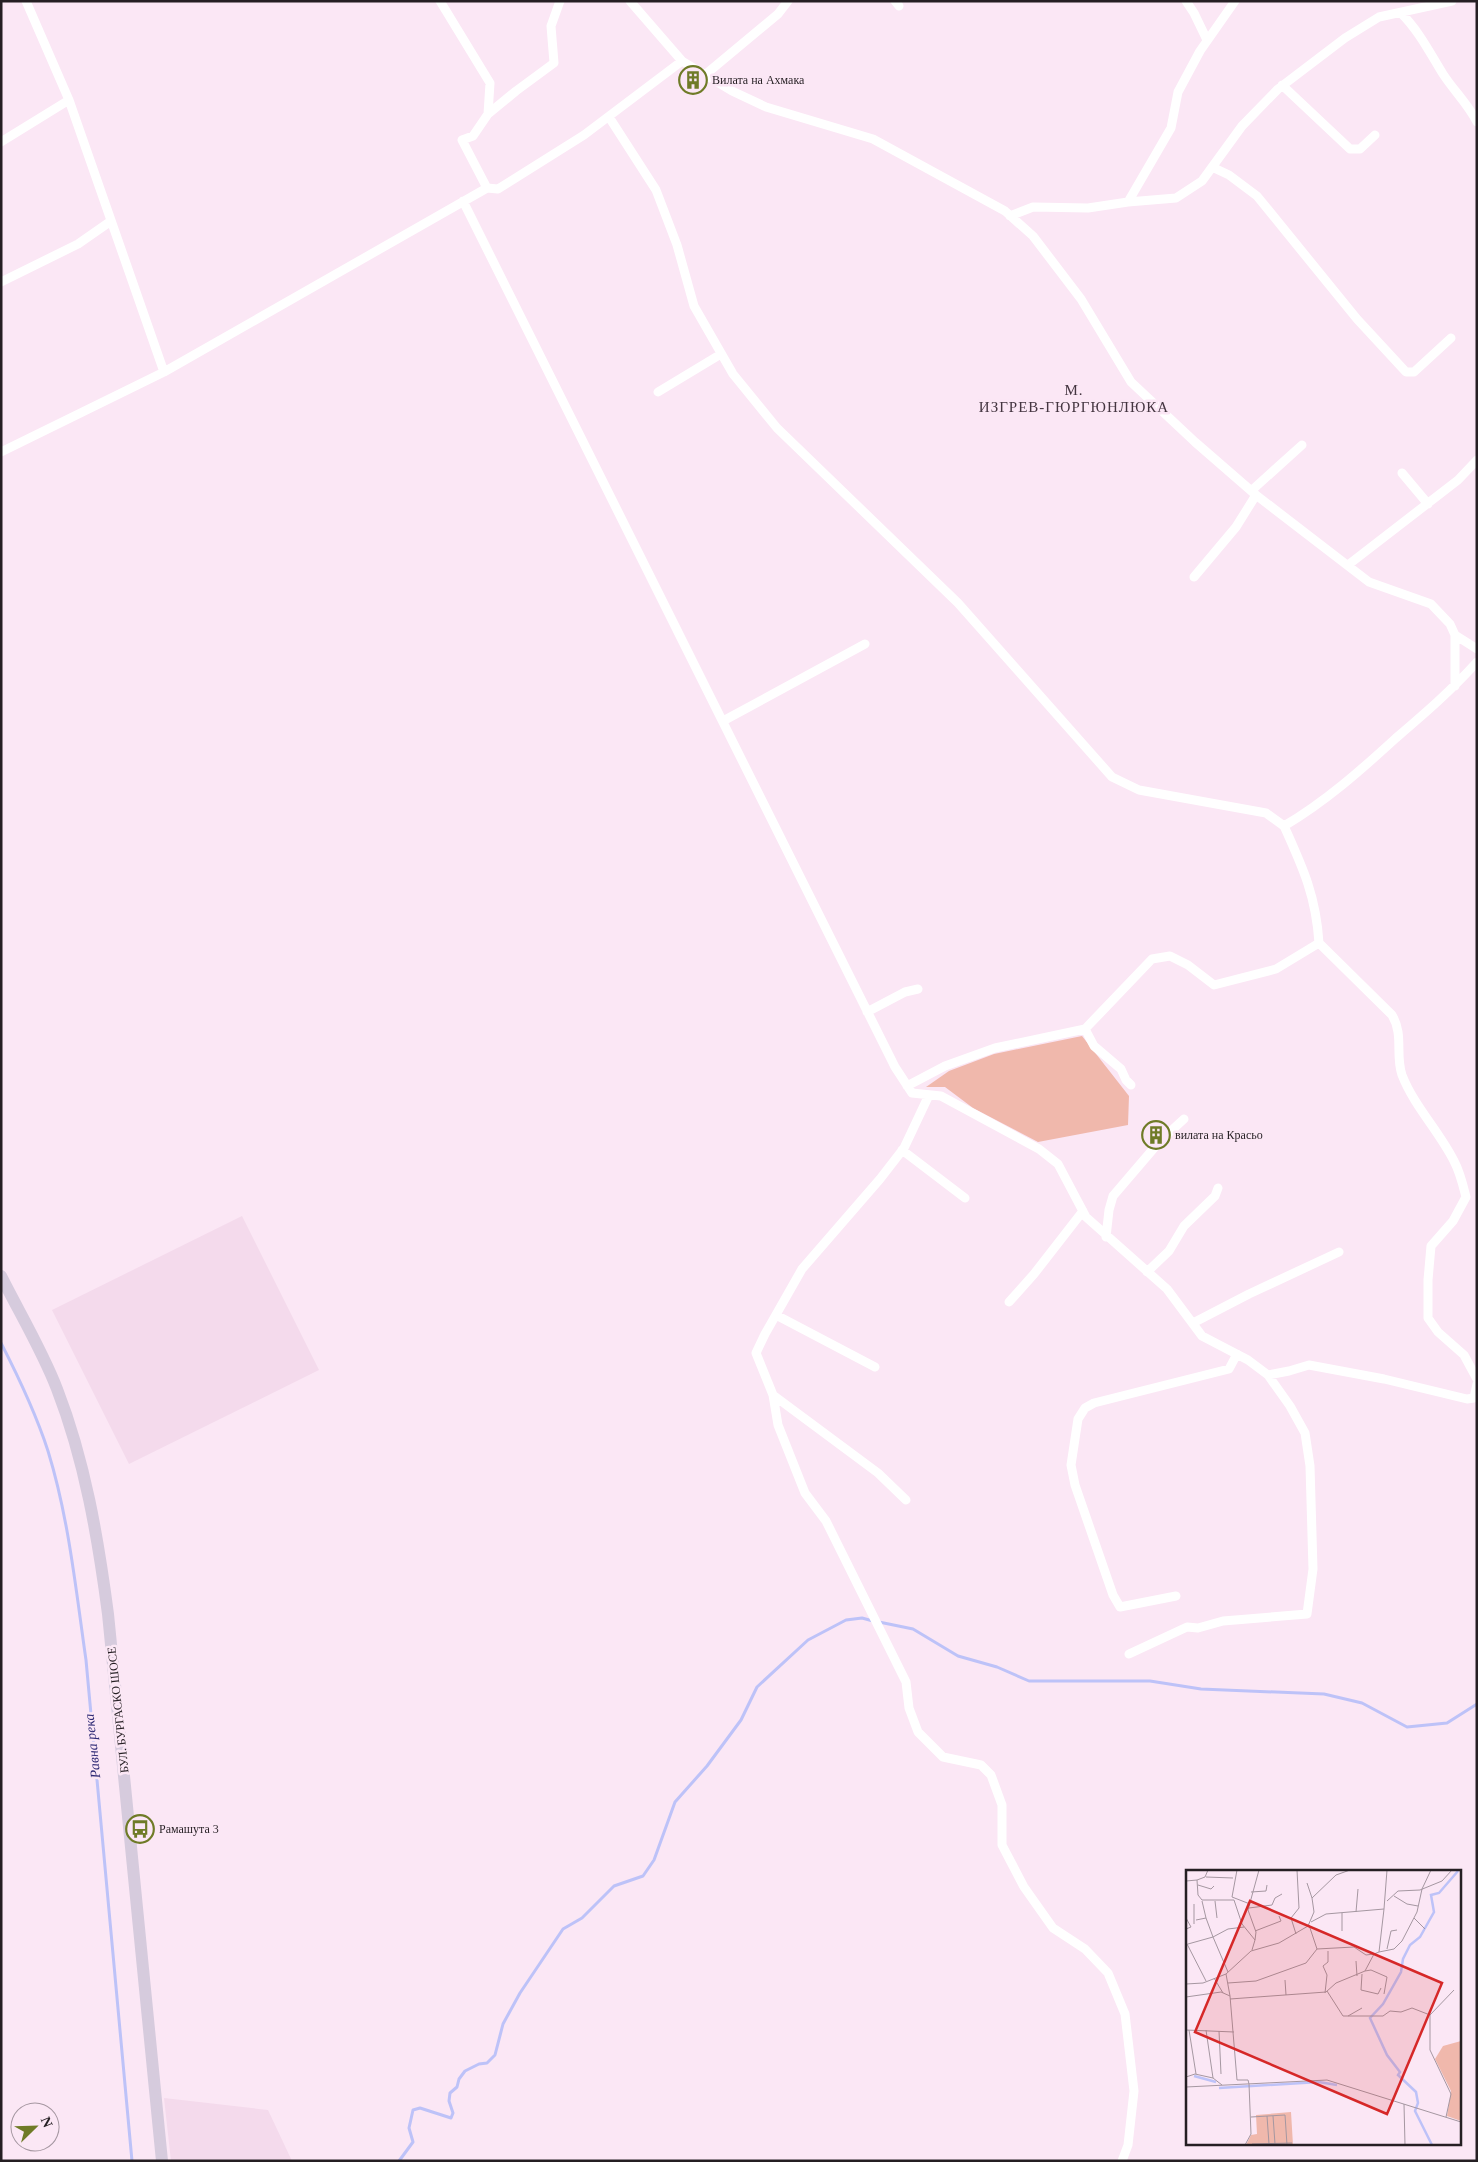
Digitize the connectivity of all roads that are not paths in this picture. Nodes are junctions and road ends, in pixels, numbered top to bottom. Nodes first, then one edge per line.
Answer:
1 (26, 1) edge
2 (440, 1) edge
3 (560, 1) edge
4 (630, 1) edge
5 (788, 1) edge
6 (1186, 1) edge
7 (1235, 1) edge
8 (1449, 2) edge
9 (1401, 13) junction
10 (1207, 40) junction
11 (682, 61) junction
12 (706, 74) junction
13 (1282, 86) junction
14 (69, 100) junction
15 (488, 114) junction
16 (608, 117) junction
17 (1477, 122) edge
18 (1375, 136) dead end
19 (1, 142) edge
20 (1212, 168) junction
21 (487, 188) junction
22 (463, 201) junction
23 (1128, 202) junction
24 (1010, 216) junction
25 (111, 221) junction
26 (1, 282) edge
27 (1451, 338) dead end
28 (722, 354) junction
29 (164, 372) junction
30 (658, 392) dead end
31 (1302, 445) dead end
32 (1, 452) edge
33 (1477, 460) edge
34 (1402, 473) dead end
35 (1254, 493) junction
36 (1428, 504) junction
37 (1348, 565) junction
38 (1194, 577) dead end
39 (1455, 634) junction
40 (864, 644) dead end
41 (1477, 649) edge
42 (1477, 662) edge
43 (1455, 686) junction
44 (723, 721) junction
45 (1284, 826) junction
46 (1319, 943) junction
47 (918, 989) dead end
48 (867, 1012) junction
49 (1085, 1028) junction
50 (1131, 1085) dead end
51 (907, 1086) junction
52 (929, 1094) junction
53 (1184, 1119) dead end
54 (902, 1150) junction
55 (1218, 1188) dead end
56 (965, 1198) dead end
57 (1083, 1211) junction
58 (1106, 1237) junction
59 (1339, 1252) dead end
60 (1148, 1272) junction
61 (1, 1276) edge
62 (1009, 1302) dead end
63 (776, 1315) junction
64 (1193, 1323) junction
65 (1237, 1354) junction
66 (875, 1367) dead end
67 (1268, 1375) junction
68 (1477, 1379) edge
69 (1477, 1384) edge
70 (773, 1395) junction
71 (1476, 1399) edge
72 (906, 1500) dead end
73 (1176, 1596) dead end
74 (1129, 1654) dead end
75 (162, 2161) edge
76 (1122, 2161) edge

1 - 14 street
2 - 15 street
3 - 15 street
4 - 11 street
5 - 12 street
6 - 10 street
7 - 10 street
8 - 9 street
9 - 13 street
9 - 17 street
10 - 23 street
11 - 12 street
11 - 16 street
12 - 24 street
13 - 18 street
13 - 20 street
14 - 19 street
14 - 25 street
15 - 21 street
16 - 21 street
16 - 28 street
20 - 23 street
20 - 27 street
21 - 22 street
22 - 29 street
22 - 44 street
23 - 24 street
24 - 35 street
25 - 26 street
25 - 29 street
28 - 30 street
28 - 45 street
29 - 32 street
31 - 35 street
33 - 36 street
34 - 36 street
35 - 37 street
35 - 38 street
36 - 37 street
37 - 39 street
39 - 41 street
39 - 43 street
40 - 44 street
42 - 43 street
43 - 45 street
44 - 48 street
45 - 46 street
46 - 49 street
46 - 68 street
47 - 48 street
48 - 51 street
49 - 50 street
49 - 51 street
51 - 52 street
52 - 54 street
52 - 57 street
53 - 58 street
54 - 56 street
54 - 63 street
55 - 60 street
57 - 58 street
57 - 62 street
58 - 60 street
59 - 64 street
60 - 64 street
61 - 75 main road, БУЛ. БУРГАСКО ШОСЕ
63 - 66 street
63 - 70 street
64 - 65 street
65 - 67 street
65 - 73 street
67 - 71 street
67 - 74 street
69 - 71 street
70 - 72 street
70 - 76 street

